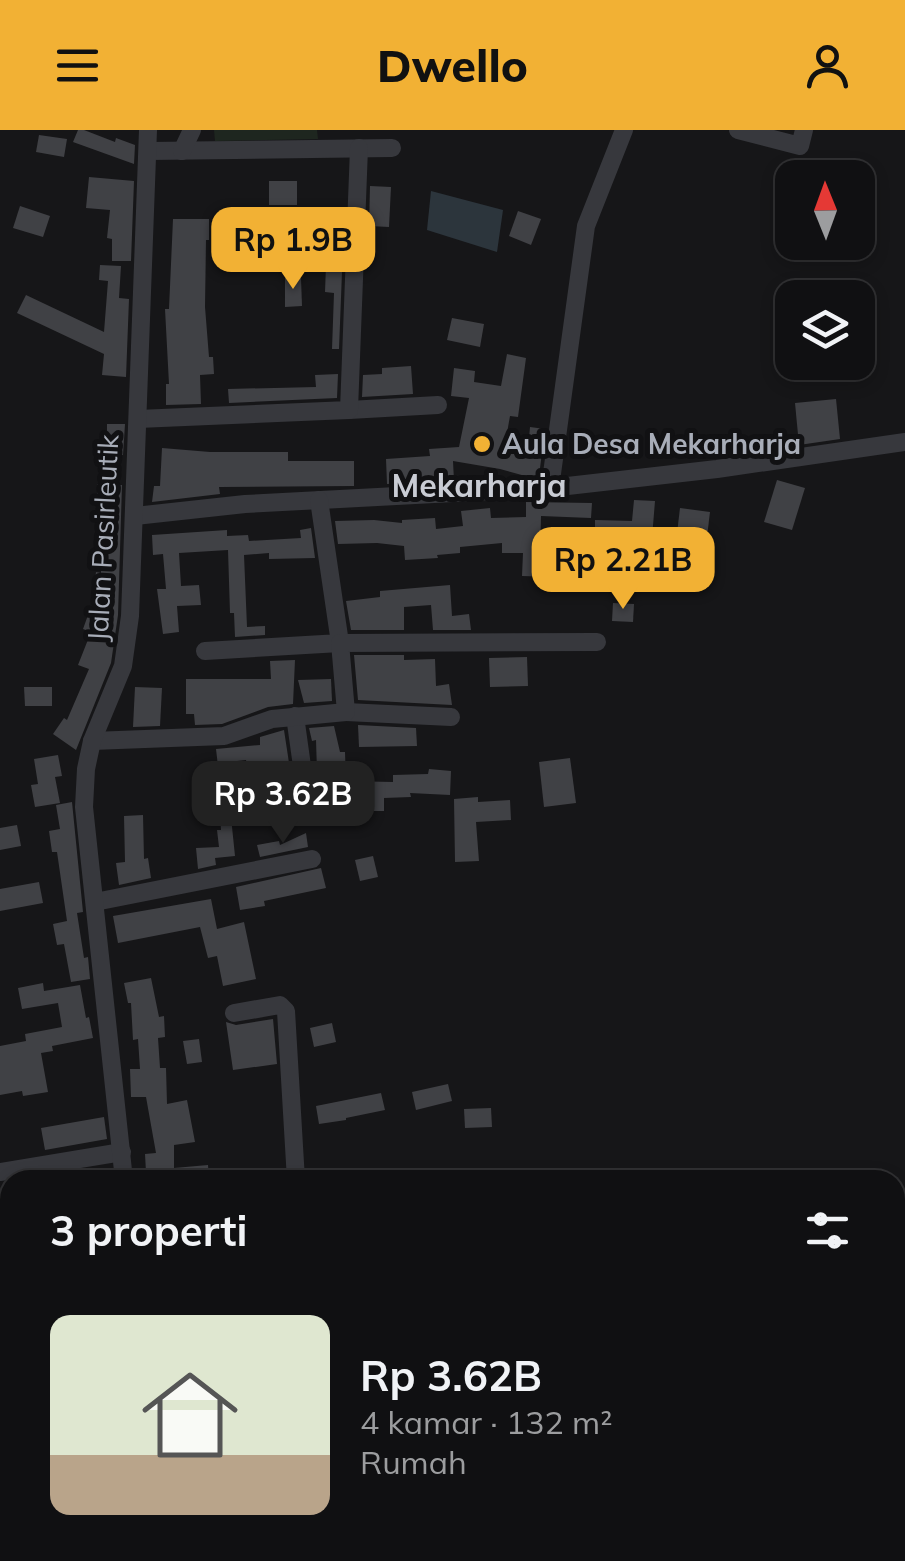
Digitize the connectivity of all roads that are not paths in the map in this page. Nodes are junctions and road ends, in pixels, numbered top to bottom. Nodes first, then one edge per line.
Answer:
1 (148, 130) edge
2 (192, 130) edge
3 (624, 130) edge
4 (738, 130) edge
5 (804, 130) edge
6 (359, 148) junction
7 (392, 148) dead end
8 (182, 150) junction
9 (149, 151) junction
10 (438, 405) dead end
11 (349, 410) junction
12 (138, 420) junction
13 (905, 442) edge
14 (550, 488) junction
15 (320, 500) junction
16 (136, 516) junction
17 (597, 642) dead end
18 (340, 643) junction
19 (205, 651) dead end
20 (346, 712) junction
21 (295, 716) junction
22 (451, 717) dead end
23 (92, 741) junction
24 (308, 809) dead end
25 (312, 859) dead end
26 (95, 902) junction
27 (234, 1012) dead end
28 (122, 1152) junction
29 (12, 1170) edge
30 (123, 1170) edge
31 (295, 1170) edge

1 - 9 street, Jalan Pasirleutik
2 - 8 street
3 - 14 street
4 - 5 street
6 - 7 street
6 - 8 street
6 - 11 street
8 - 9 street
9 - 12 street, Jalan Pasirleutik
10 - 11 street
11 - 12 street
12 - 16 street, Jalan Pasirleutik
13 - 14 street
14 - 15 street
15 - 16 street
15 - 18 street
16 - 23 street, Jalan Pasirleutik
17 - 18 street
18 - 19 street
18 - 20 street
20 - 21 street
20 - 22 street
21 - 23 street
21 - 24 street
23 - 26 street, Jalan Pasirleutik
25 - 26 street
26 - 28 street, Jalan Pasirleutik
27 - 31 street
28 - 29 street
28 - 30 street, Jalan Pasirleutik

